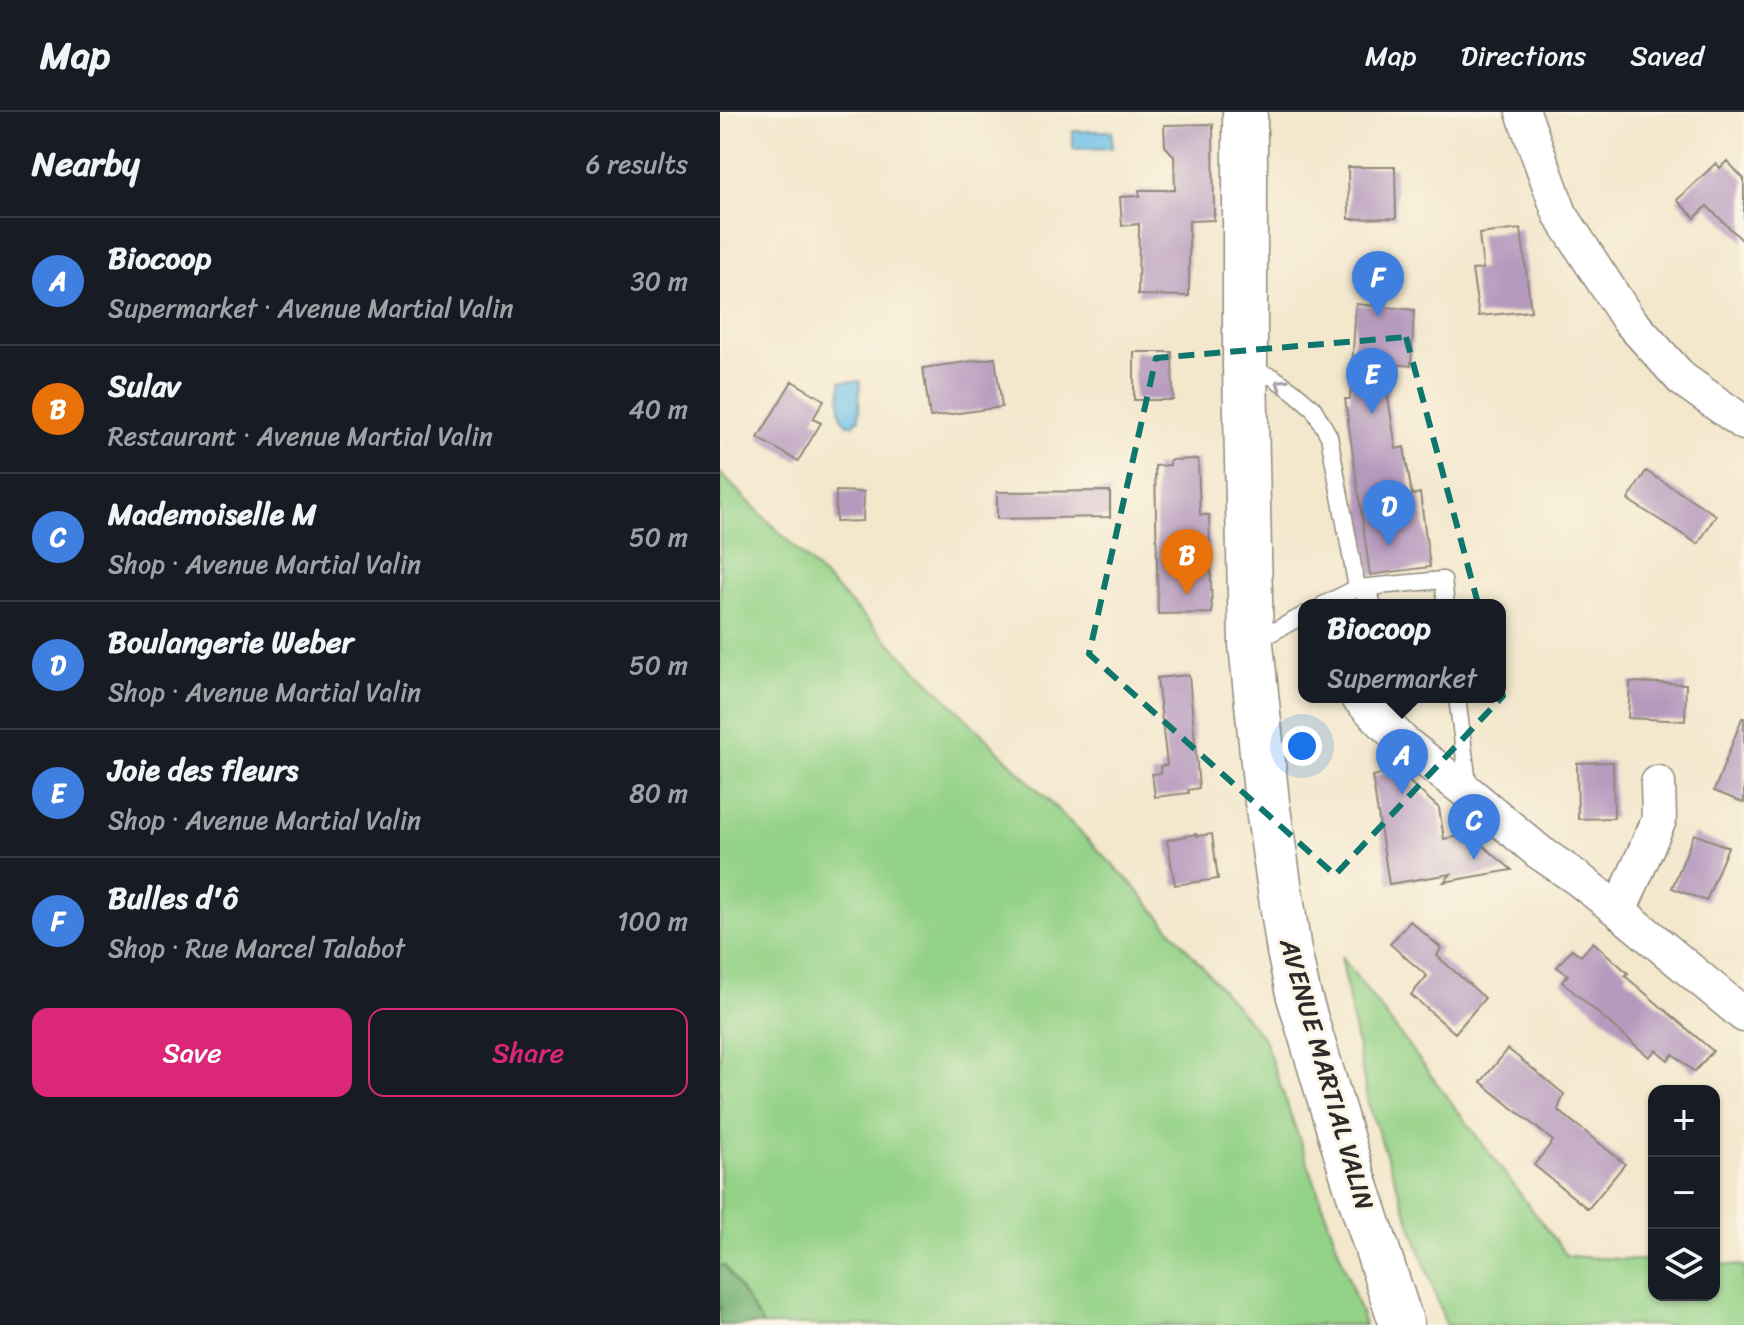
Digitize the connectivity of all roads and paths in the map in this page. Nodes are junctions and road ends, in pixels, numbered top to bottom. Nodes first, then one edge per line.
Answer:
1 (1245, 112) edge
2 (1523, 112) edge
3 (1245, 368) junction
4 (1744, 423) edge
5 (1357, 588) junction
6 (1335, 599) edge
7 (1371, 599) edge
8 (1445, 599) edge
9 (1298, 618) edge
10 (1251, 644) junction
11 (1364, 703) edge
12 (1458, 703) edge
13 (1658, 783) dead end
14 (1470, 794) junction
15 (1619, 911) junction
16 (1744, 1015) edge
17 (1402, 1325) edge

1 - 3 main road, AVENUE MARTIAL VALIN
2 - 4 street
5 -> 3 lane
3 - 10 main road, AVENUE MARTIAL VALIN
5 - 6 lane
5 - 7 lane
5 - 8 lane
9 - 10 lane
10 - 17 main road, AVENUE MARTIAL VALIN
11 - 14 street
12 - 14 lane
13 - 15 street
14 - 15 street
15 - 16 street

